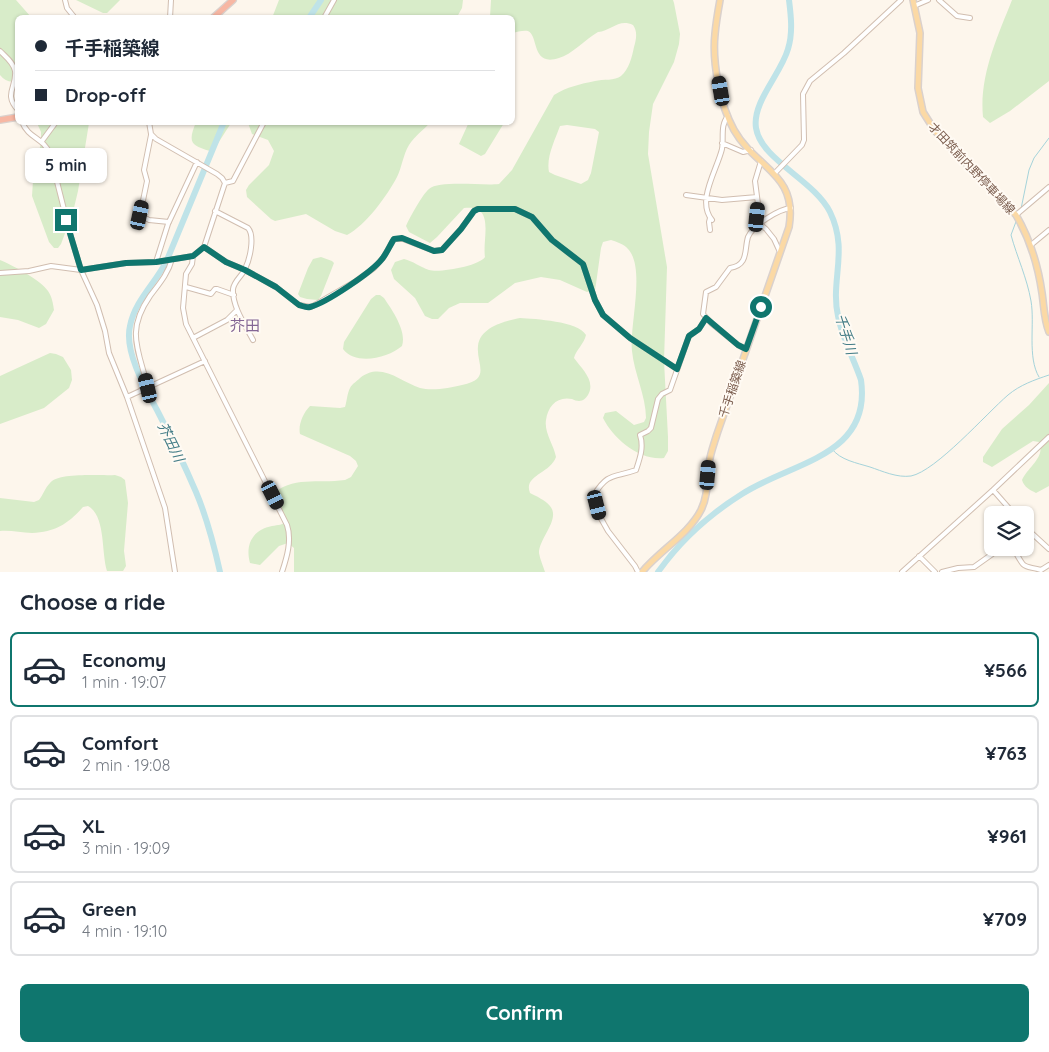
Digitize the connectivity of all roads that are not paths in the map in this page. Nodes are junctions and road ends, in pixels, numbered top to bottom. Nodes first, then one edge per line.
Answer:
1 (65, 0) edge
2 (171, 0) edge
3 (233, 0) edge
4 (334, 0) edge
5 (720, 0) edge
6 (901, 0) edge
7 (928, 0) edge
8 (940, 0) edge
9 (913, 3) edge
10 (73, 15) edge
11 (170, 15) edge
12 (216, 15) edge
13 (326, 15) edge
14 (970, 18) dead end
15 (0, 51) edge
16 (15, 71) edge
17 (15, 71) edge
18 (15, 107) edge
19 (728, 115) junction
20 (15, 118) edge
21 (0, 120) edge
22 (24, 125) edge
23 (54, 125) edge
24 (149, 125) edge
25 (262, 125) edge
26 (151, 135) junction
27 (42, 141) junction
28 (722, 143) junction
29 (751, 150) junction
30 (761, 161) junction
31 (197, 162) junction
32 (774, 174) junction
33 (225, 183) junction
34 (1049, 187) edge
35 (686, 195) dead end
36 (757, 197) junction
37 (707, 198) junction
38 (791, 208) junction
39 (215, 211) junction
40 (1016, 215) junction
41 (169, 222) junction
42 (759, 225) junction
43 (710, 230) dead end
44 (1049, 230) edge
45 (1031, 246) junction
46 (204, 247) junction
47 (780, 252) junction
48 (193, 256) junction
49 (172, 259) junction
50 (156, 262) junction
51 (81, 270) junction
52 (245, 270) junction
53 (0, 273) edge
54 (186, 288) junction
55 (234, 295) junction
56 (237, 310) junction
57 (706, 318) junction
58 (1048, 328) edge
59 (193, 338) junction
60 (253, 340) dead end
61 (746, 349) junction
62 (205, 362) junction
63 (677, 369) junction
64 (148, 388) junction
65 (128, 397) junction
66 (1049, 436) edge
67 (993, 490) junction
68 (1007, 506) edge
69 (1034, 535) edge
70 (1049, 549) edge
71 (919, 556) junction
72 (1049, 565) edge
73 (1042, 571) edge
74 (175, 572) edge
75 (282, 572) edge
76 (638, 572) edge
77 (642, 572) edge
78 (902, 572) edge
79 (935, 572) edge
80 (942, 572) edge

1 - 10 street
2 - 11 street
3 - 12 highway
4 - 13 street
5 - 19 main road, 千手稲築線
6 - 32 street
7 - 9 street
8 - 14 street
9 - 40 main road, 才田筑前内野停車場線
15 - 16 street
17 - 18 street
19 - 28 street
19 - 29 main road, 千手稲築線
20 - 21 highway
22 - 27 street
23 - 27 street
24 - 26 street
25 - 33 street
26 - 31 street
26 - 41 street
27 - 51 street
28 - 29 street
28 - 37 street
29 - 30 main road, 千手稲築線
30 - 32 main road, 千手稲築線
30 - 36 street
31 - 33 street
31 - 41 street
32 - 38 main road, 千手稲築線
33 - 39 street
34 - 40 street
35 - 37 street
36 - 37 street
36 - 42 street
37 - 43 street
38 - 42 street
38 - 47 main road, 千手稲築線
39 - 46 street
39 - 52 street
40 - 45 main road, 才田筑前内野停車場線
41 - 50 street
42 - 47 street
42 - 57 street
44 - 45 street
45 - 58 main road, 才田筑前内野停車場線
46 - 48 street
46 - 52 street
47 - 61 main road, 千手稲築線
48 - 49 street
48 - 54 street
49 - 50 street
49 - 64 street
50 - 51 street
51 - 53 street
51 - 65 street
52 - 55 street
52 - 63 street
54 - 55 street
54 - 59 street
55 - 56 street
56 - 59 street
56 - 60 street
57 - 61 street
57 - 63 street
59 - 62 street
61 - 77 main road, 千手稲築線
62 - 64 street
62 - 75 street
63 - 76 street
64 - 65 street
65 - 74 street
66 - 67 street
67 - 68 street
67 - 71 street
69 - 70 street
71 - 78 street
71 - 79 street
72 - 73 street
73 - 80 street

